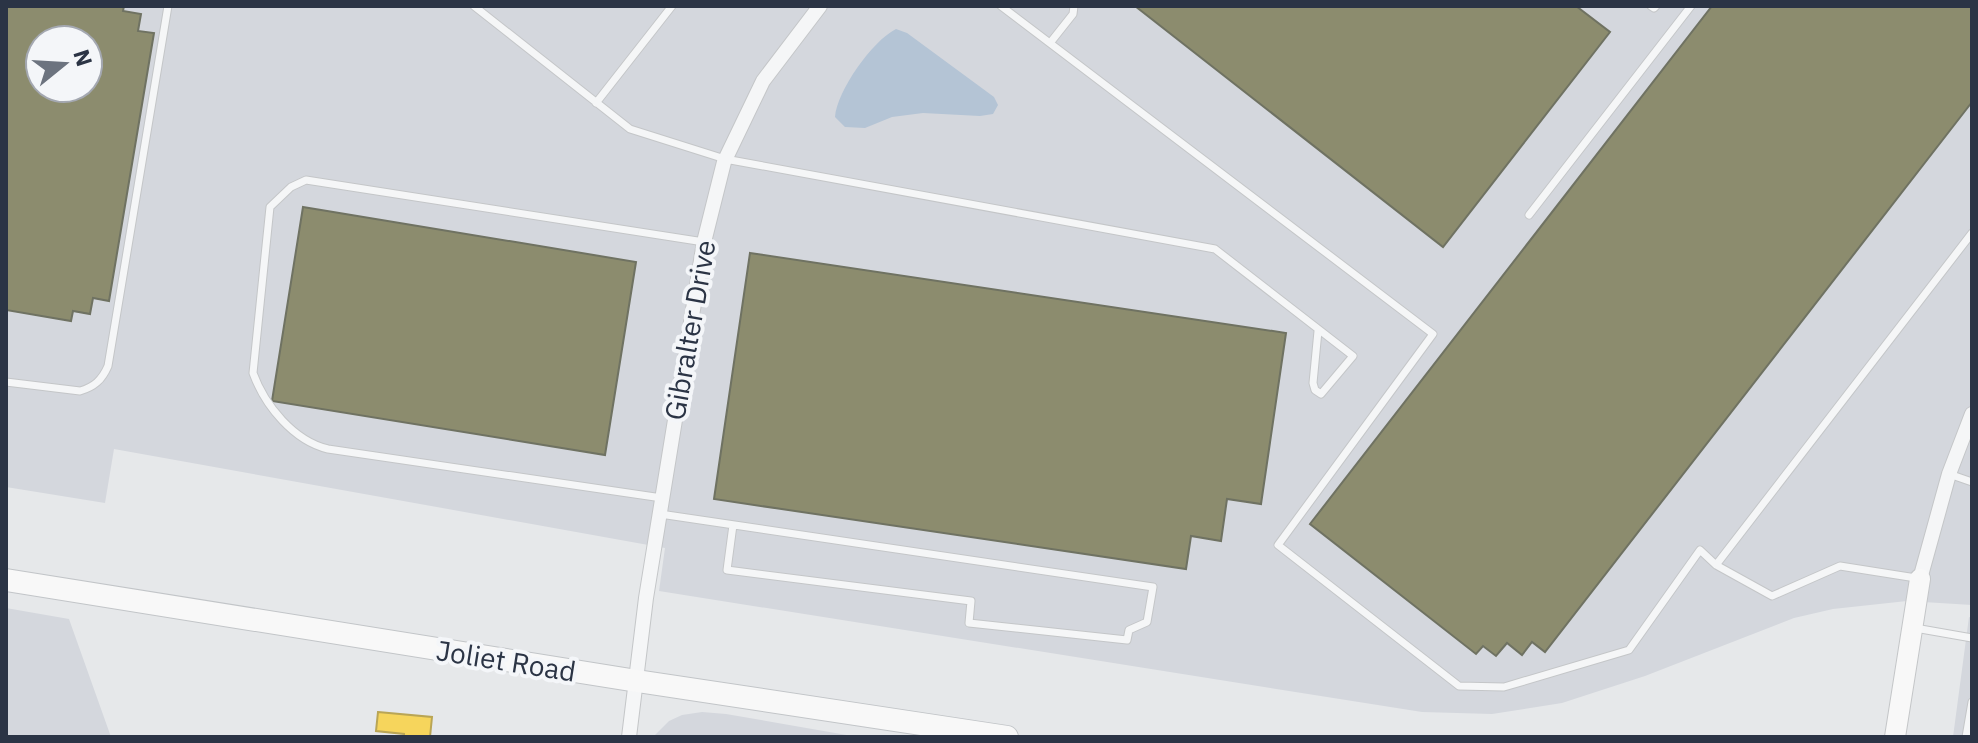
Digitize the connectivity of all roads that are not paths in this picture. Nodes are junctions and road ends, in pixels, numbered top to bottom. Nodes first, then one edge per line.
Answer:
1 (168, 6) edge
2 (474, 6) edge
3 (672, 6) edge
4 (820, 6) edge
5 (1001, 6) edge
6 (1074, 6) edge
7 (1691, 6) edge
8 (1050, 43) junction
9 (596, 103) junction
10 (725, 159) junction
11 (1529, 215) dead end
12 (1972, 233) edge
13 (704, 242) junction
14 (1318, 331) junction
15 (6, 382) edge
16 (1972, 414) edge
17 (1949, 474) junction
18 (1972, 482) edge
19 (662, 498) junction
20 (660, 514) junction
21 (733, 525) junction
22 (1716, 565) junction
23 (1920, 579) junction
24 (6, 580) edge
25 (1913, 628) junction
26 (1972, 638) edge
27 (637, 681) junction
28 (1972, 702) edge
29 (629, 737) edge
30 (1007, 737) edge
31 (1895, 737) edge
32 (1966, 737) edge

1 - 15 lane
2 - 9 lane
3 - 9 lane
4 - 10 street, Gibralter Drive
5 - 8 lane
6 - 8 lane
7 - 11 lane
8 - 22 lane
9 - 10 lane
10 - 13 street, Gibralter Drive
10 - 14 lane
12 - 22 lane
13 - 19 street, Gibralter Drive
13 - 19 lane
14 - 14 lane
16 - 17 street
17 - 18 lane
17 - 23 street
19 - 20 street, Gibralter Drive
20 - 21 lane
20 - 27 street, Gibralter Drive
21 - 21 lane
22 - 23 lane
23 - 25 street
24 - 27 main road, Joliet Road
25 - 26 lane
25 - 31 street
27 - 29 street, Gibralter Drive
27 - 30 main road, Joliet Road
28 - 32 lane

